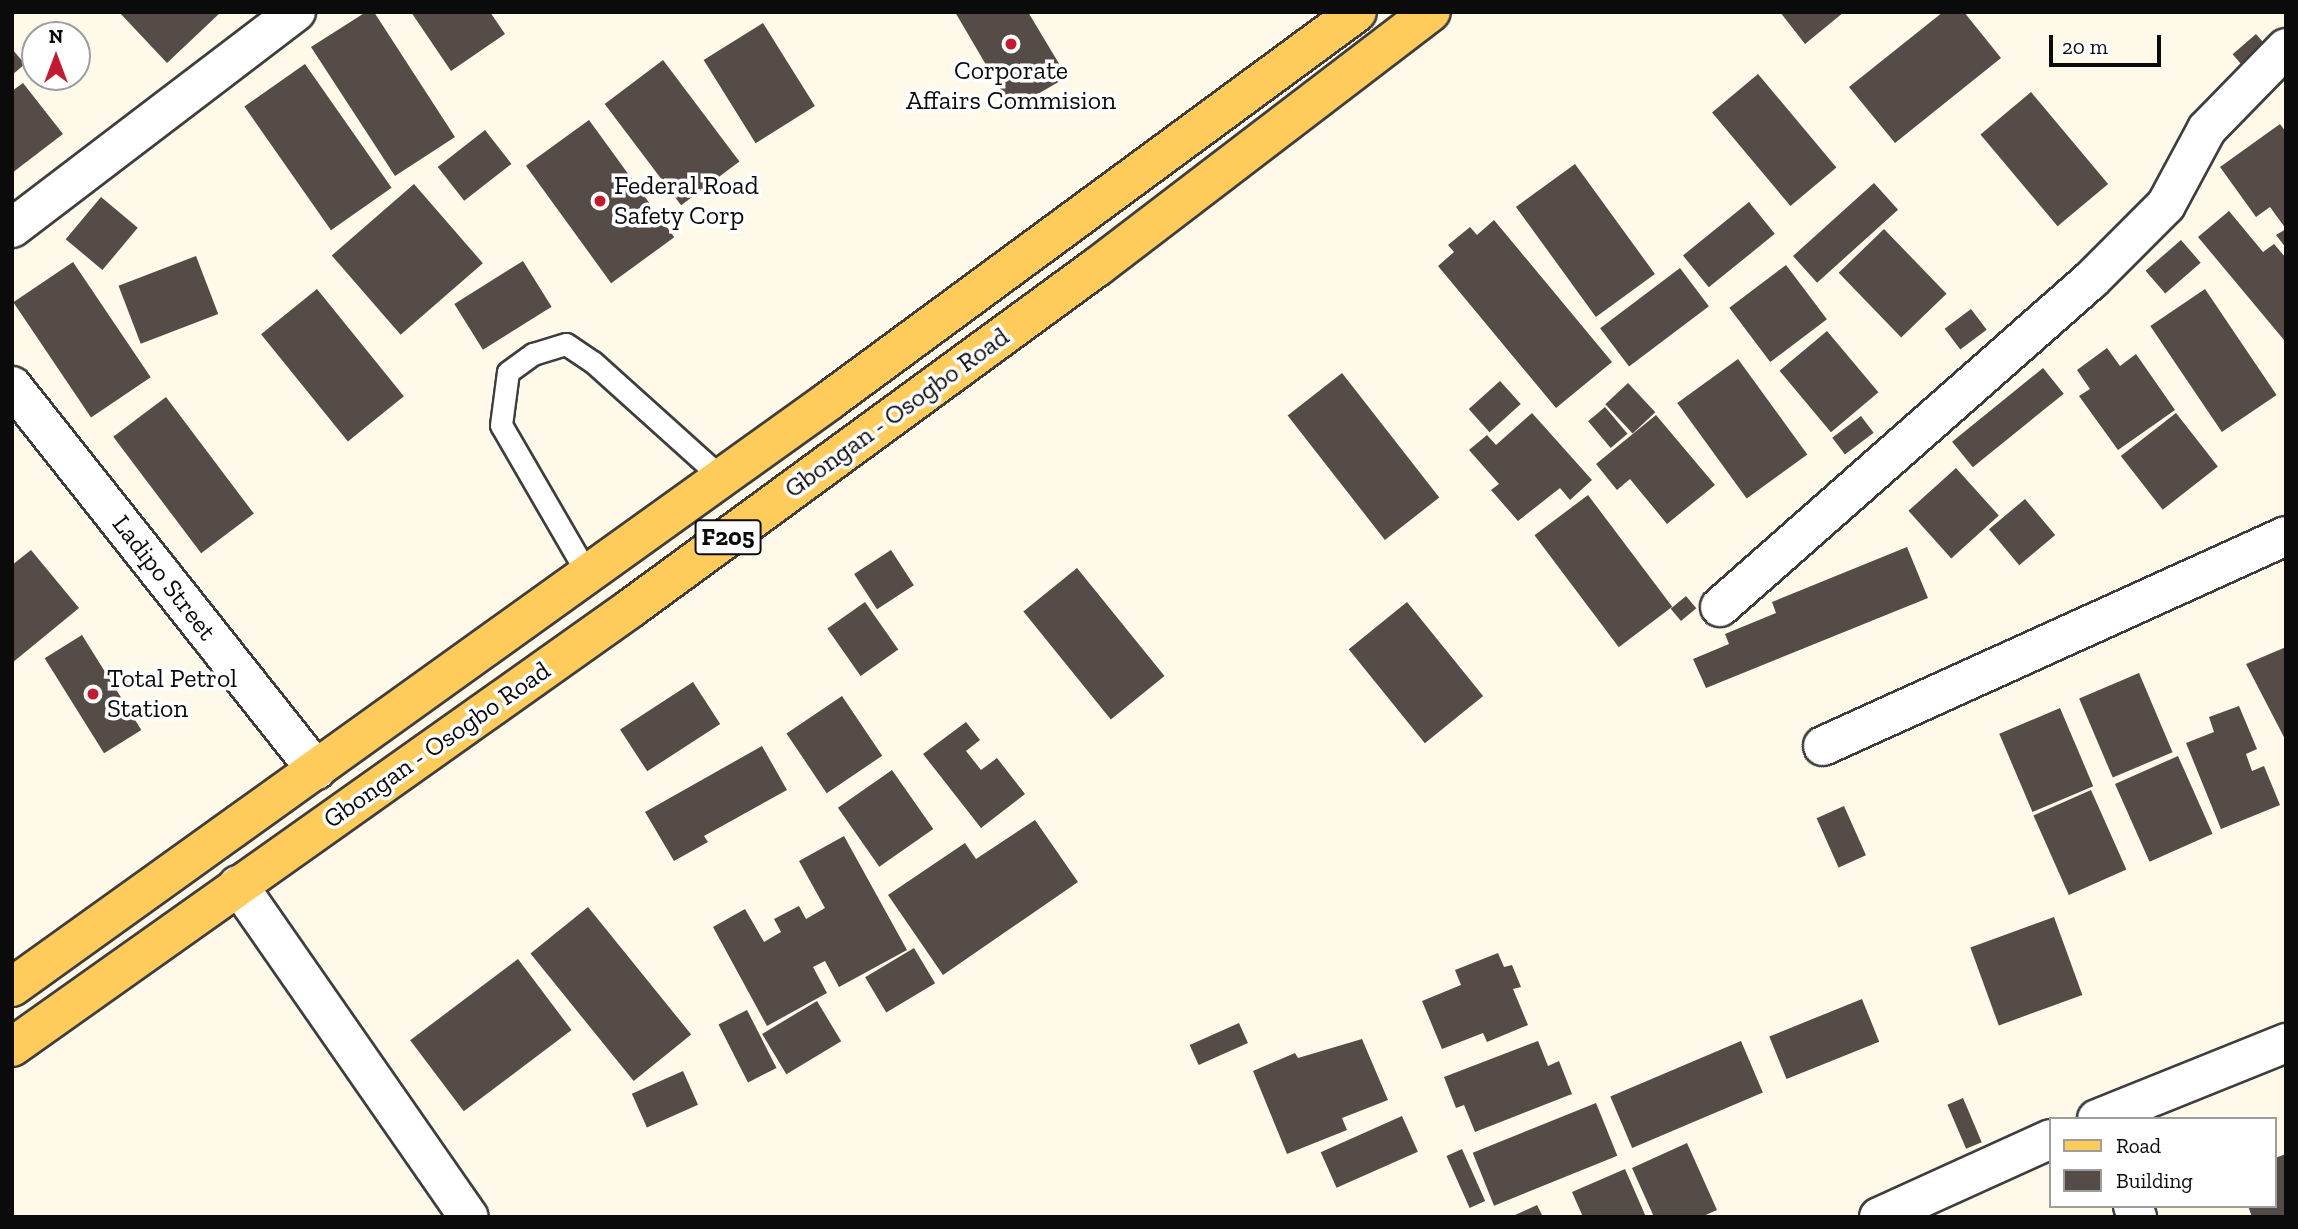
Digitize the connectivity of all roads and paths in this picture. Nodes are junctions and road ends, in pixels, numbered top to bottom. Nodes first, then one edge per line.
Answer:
1 (296, 12) edge
2 (1357, 12) edge
3 (1432, 12) edge
4 (2286, 48) edge
5 (12, 228) edge
6 (12, 386) edge
7 (722, 478) junction
8 (2286, 536) edge
9 (588, 575) junction
10 (1720, 607) dead end
11 (1823, 746) dead end
12 (316, 770) junction
13 (239, 886) junction
14 (12, 987) edge
15 (2286, 1043) edge
16 (12, 1047) edge
17 (2102, 1117) edge
18 (2050, 1139) edge
19 (470, 1217) edge
20 (1879, 1217) edge

1 - 5 street
2 - 7 main road, Gbongan - Osogbo Road / F205
3 - 13 main road, Gbongan - Osogbo Road / F205
4 - 10 street
6 - 12 street, Ladipo Street
7 - 9 main road, Gbongan - Osogbo Road / F205
7 - 9 lane
8 - 11 street
9 - 12 main road, Gbongan - Osogbo Road / F205
12 - 14 main road, Gbongan - Osogbo Road / F205
13 - 16 main road, Gbongan - Osogbo Road / F205
13 - 19 street
15 - 17 street
18 - 20 street

